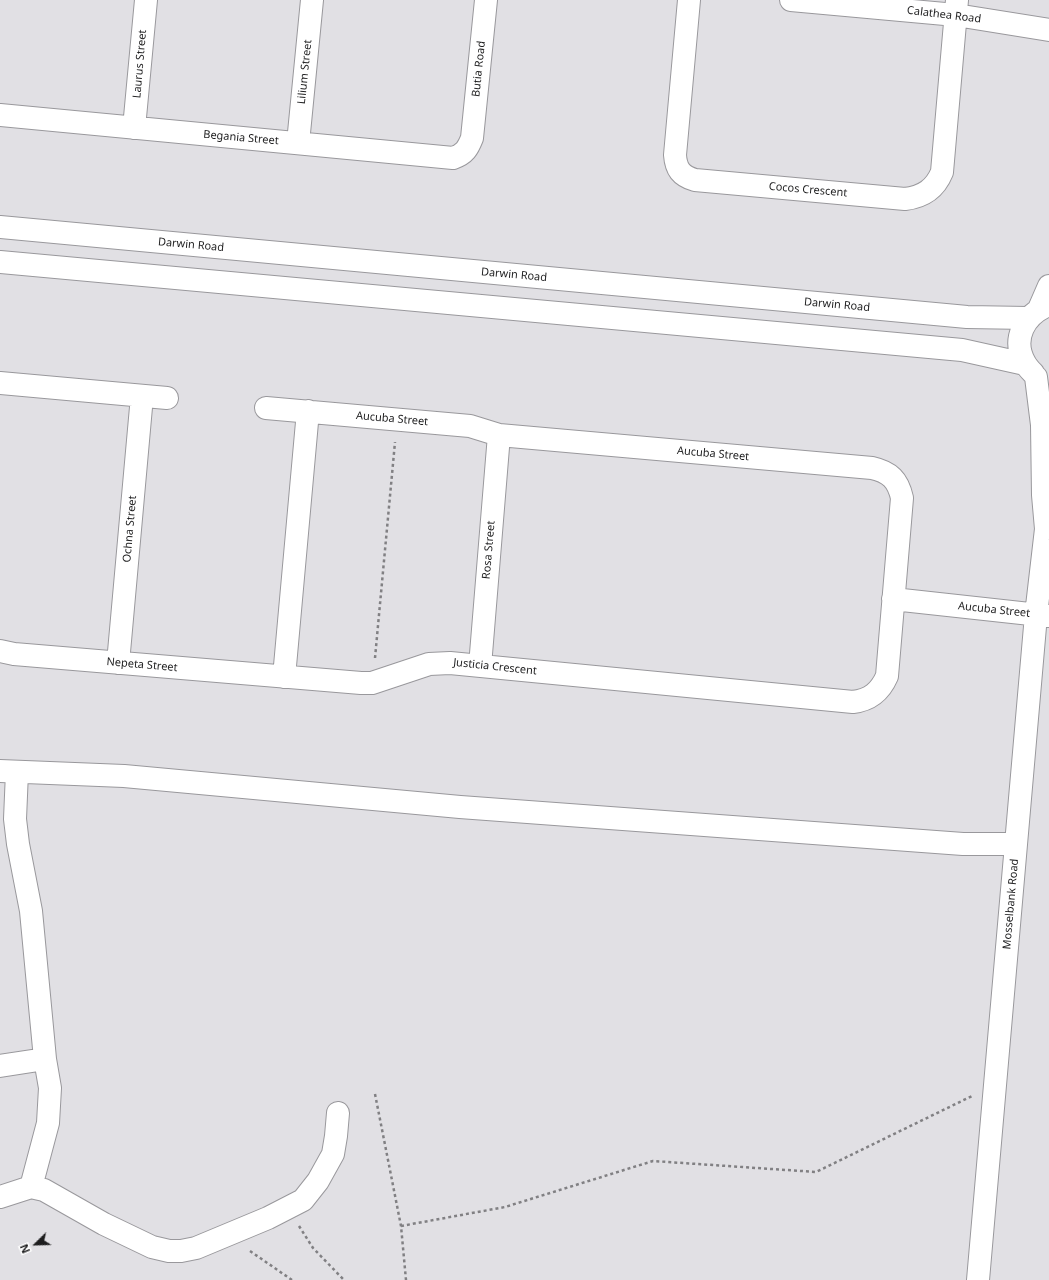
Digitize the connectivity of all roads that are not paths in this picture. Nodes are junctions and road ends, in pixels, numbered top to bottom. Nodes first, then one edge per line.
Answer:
1 (146, 0) edge
2 (312, 0) edge
3 (486, 0) edge
4 (689, 0) edge
5 (791, 0) edge
6 (956, 8) edge
7 (1049, 30) edge
8 (0, 115) edge
9 (134, 128) junction
10 (472, 138) joint
11 (298, 143) junction
12 (0, 227) edge
13 (0, 262) edge
14 (1049, 286) edge
15 (1039, 311) edge
16 (1037, 374) edge
17 (0, 383) edge
18 (142, 396) junction
19 (168, 398) dead end
20 (266, 408) dead end
21 (308, 412) junction
22 (499, 434) junction
23 (1048, 524) edge
24 (893, 600) junction
25 (1042, 615) edge
26 (0, 651) edge
27 (118, 663) junction
28 (480, 666) junction
29 (284, 677) junction
30 (8, 772) edge
31 (1016, 844) junction
32 (45, 1059) junction
33 (0, 1066) edge
34 (338, 1112) dead end
35 (31, 1187) junction
36 (0, 1197) edge
37 (978, 1280) edge

1 - 9 street, Laurus Street
2 - 11 street, Lilium Street
3 - 10 street, Butia Road
4 - 6 street, Cocos Crescent
5 - 6 street, Calathea Road
6 - 7 street, Calathea Road
8 - 9 street, Begania Street
9 - 11 street, Begania Street
10 - 11 street, Begania Street
12 - 15 street, Darwin Road
13 - 16 street
14 - 15 street
15 - 16 street, Mosselbank Road
16 - 23 street, Mosselbank Road
17 - 18 street
18 - 19 street
18 - 27 street, Ochna Street
20 - 21 street, Aucuba Street
21 - 22 street, Aucuba Street
21 - 29 street
22 - 24 street, Aucuba Street
22 - 28 street, Rosa Street
23 - 25 street, Mosselbank Road
24 - 25 street, Aucuba Street
24 - 28 street, Justicia Crescent
25 - 31 street, Mosselbank Road
26 - 27 street, Nepeta Street
27 - 29 street, Nepeta Street
28 - 29 street, Justicia Crescent
30 - 31 street
30 - 32 street
31 - 37 street, Mosselbank Road
32 - 33 street
32 - 35 street
34 - 35 street
35 - 36 street

